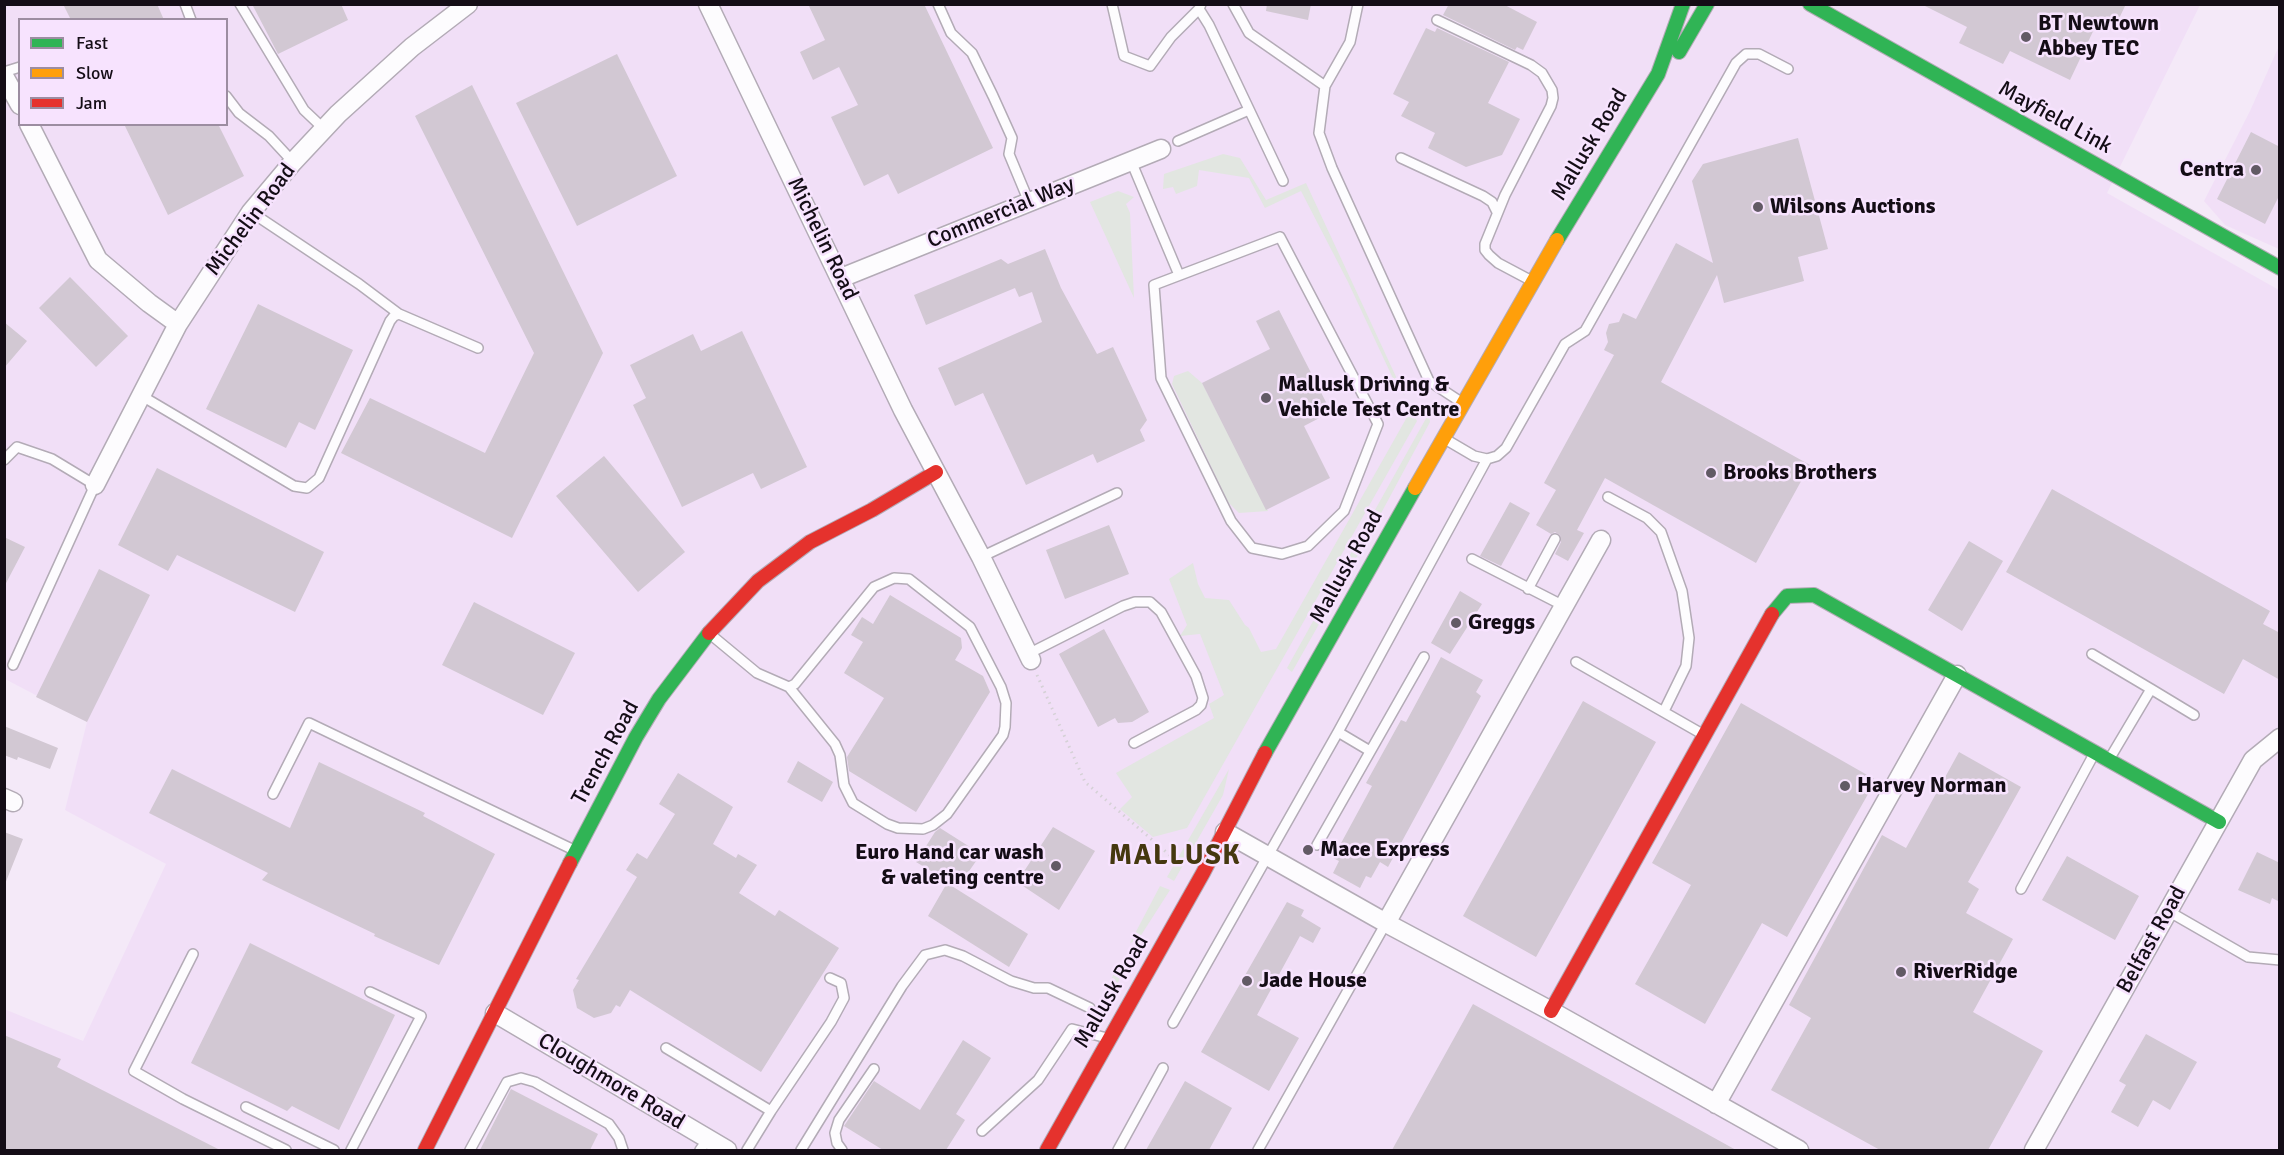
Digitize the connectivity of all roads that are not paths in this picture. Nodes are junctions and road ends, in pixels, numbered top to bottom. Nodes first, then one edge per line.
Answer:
1 (240, 4) edge
2 (468, 4) edge
3 (708, 4) edge
4 (938, 4) edge
5 (1112, 4) edge
6 (1233, 4) edge
7 (1358, 4) edge
8 (1683, 4) edge
9 (1707, 4) edge
10 (1810, 4) edge
11 (1200, 7) edge
12 (1437, 20) dead end
13 (1662, 25) dead end
14 (18, 68) edge
15 (1788, 69) dead end
16 (4, 74) edge
17 (1658, 74) junction
18 (1324, 86) junction
19 (228, 99) edge
20 (18, 101) edge
21 (1249, 110) junction
22 (30, 126) edge
23 (324, 129) junction
24 (1178, 141) dead end
25 (1161, 149) dead end
26 (1401, 158) dead end
27 (1131, 161) junction
28 (293, 162) junction
29 (1283, 181) dead end
30 (1029, 202) junction
31 (1497, 212) junction
32 (251, 213) junction
33 (2277, 262) edge
34 (1179, 275) junction
35 (841, 278) junction
36 (1532, 281) junction
37 (399, 314) junction
38 (178, 324) junction
39 (478, 348) dead end
40 (142, 396) junction
41 (1463, 403) junction
42 (1443, 438) junction
43 (1487, 459) junction
44 (4, 460) edge
45 (936, 472) junction
46 (95, 485) junction
47 (1117, 493) dead end
48 (1608, 497) dead end
49 (1555, 539) dead end
50 (1601, 540) dead end
51 (981, 557) junction
52 (1472, 559) dead end
53 (1528, 589) junction
54 (1564, 606) junction
55 (709, 633) junction
56 (2092, 654) dead end
57 (1029, 657) joint
58 (1424, 657) dead end
59 (1576, 662) dead end
60 (13, 665) dead end
61 (1957, 675) junction
62 (789, 687) junction
63 (2151, 689) junction
64 (1664, 711) junction
65 (2194, 715) dead end
66 (1338, 732) junction
67 (1706, 736) junction
68 (2280, 738) edge
69 (1134, 743) dead end
70 (1370, 751) junction
71 (2095, 752) junction
72 (2109, 760) junction
73 (273, 794) dead end
74 (2219, 822) junction
75 (1225, 832) junction
76 (1317, 845) dead end
77 (576, 852) junction
78 (1268, 857) junction
79 (2021, 889) dead end
80 (2168, 911) junction
81 (1386, 923) junction
82 (193, 954) dead end
83 (2280, 960) edge
84 (830, 978) dead end
85 (370, 992) dead end
86 (1090, 1008) dead end
87 (1551, 1011) junction
88 (495, 1013) junction
89 (1173, 1023) dead end
90 (1110, 1039) junction
91 (666, 1048) dead end
92 (1162, 1068) dead end
93 (874, 1069) dead end
94 (1716, 1104) junction
95 (246, 1107) dead end
96 (771, 1111) junction
97 (982, 1131) dead end
98 (704, 1145) edge
99 (286, 1150) edge
100 (334, 1150) edge
101 (351, 1150) edge
102 (425, 1150) edge
103 (470, 1150) edge
104 (623, 1150) edge
105 (727, 1150) edge
106 (747, 1150) edge
107 (801, 1150) edge
108 (842, 1150) edge
109 (1047, 1150) edge
110 (1118, 1150) edge
111 (1258, 1150) edge
112 (1799, 1150) edge
113 (2034, 1150) edge

1 - 23 lane
2 - 23 street, Michelin Road
3 - 35 street, Michelin Road
4 - 30 lane
5 - 11 lane
6 - 18 lane
7 - 18 lane
8 - 17 street, Mallusk Road
9 - 17 street
10 - 33 street, Mayfield Link
11 - 21 lane
12 - 31 lane
13 - 17 street
14 - 16 lane
15 - 43 lane
16 - 20 street
17 - 36 street, Mallusk Road
18 - 41 lane
19 - 28 lane
21 - 24 lane
21 - 29 lane
22 - 38 street
23 - 28 street, Michelin Road
25 - 27 street, Commercial Way
26 - 31 lane
27 - 30 street, Commercial Way
27 - 34 lane
28 - 32 street, Michelin Road
30 - 35 street, Commercial Way
31 - 36 lane
32 - 37 lane
32 - 38 street, Michelin Road
34 - 34 lane
35 - 45 street, Michelin Road
36 - 41 street, Mallusk Road
37 - 39 lane
37 - 40 lane
38 - 40 street, Michelin Road
40 - 46 street, Michelin Road
41 - 42 street, Mallusk Road
42 - 43 lane
42 - 75 street, Mallusk Road
43 - 66 lane
44 - 46 lane
45 - 51 street, Michelin Road
45 - 55 street, Trench Road
46 - 60 lane
47 - 51 lane
48 - 64 lane
49 - 53 lane
50 - 54 street
51 - 57 street, Michelin Road
52 - 53 lane
53 - 54 lane
54 - 81 street
55 - 62 lane
55 - 77 street, Trench Road
56 - 63 lane
57 - 69 lane
58 - 70 lane
59 - 64 lane
61 - 67 street
61 - 71 street
61 - 94 street
62 - 62 lane
63 - 65 lane
63 - 72 lane
64 - 67 lane
66 - 70 lane
66 - 78 lane
67 - 87 street
68 - 74 street, Belfast Road
70 - 76 lane
71 - 72 street
71 - 79 lane
72 - 74 street
73 - 77 lane
74 - 80 street, Belfast Road
75 - 78 street
75 - 90 street, Mallusk Road
77 - 88 street, Trench Road
78 - 81 street
78 - 89 lane
80 - 83 lane
80 - 113 street, Belfast Road
81 - 87 street
81 - 111 lane
82 - 99 lane
84 - 96 lane
85 - 101 lane
86 - 107 lane
87 - 94 street
88 - 98 street, Cloughmore Road
88 - 102 street, Trench Road
90 - 97 lane
90 - 109 street, Mallusk Road
91 - 96 lane
92 - 110 lane
93 - 108 lane
94 - 112 street
95 - 100 lane
96 - 106 lane
98 - 105 street, Cloughmore Road
103 - 104 lane

